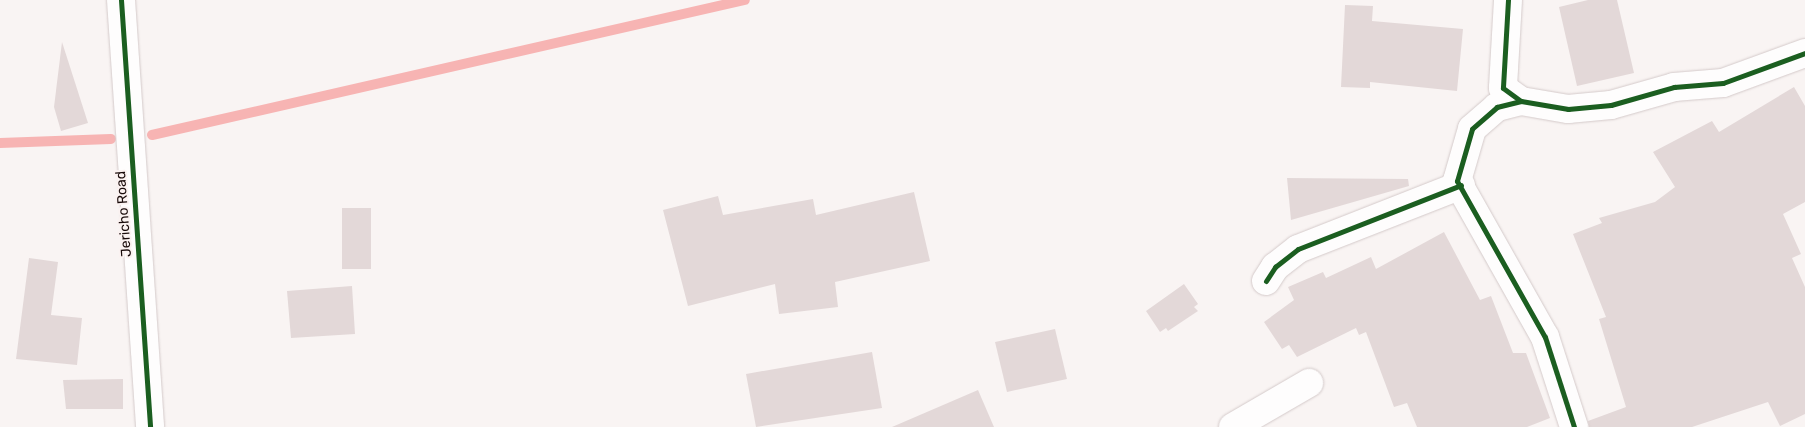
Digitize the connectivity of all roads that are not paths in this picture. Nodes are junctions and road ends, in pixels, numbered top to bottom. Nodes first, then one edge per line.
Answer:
1 (121, 0) edge
2 (1508, 0) edge
3 (1805, 53) edge
4 (1521, 101) junction
5 (1461, 185) junction
6 (1266, 281) dead end
7 (1309, 383) dead end
8 (150, 427) edge
9 (1233, 427) edge
10 (1574, 427) edge

1 - 8 street, Jericho Road
2 - 4 street
3 - 4 street
4 - 5 street
5 - 6 street
5 - 10 street
7 - 9 street

